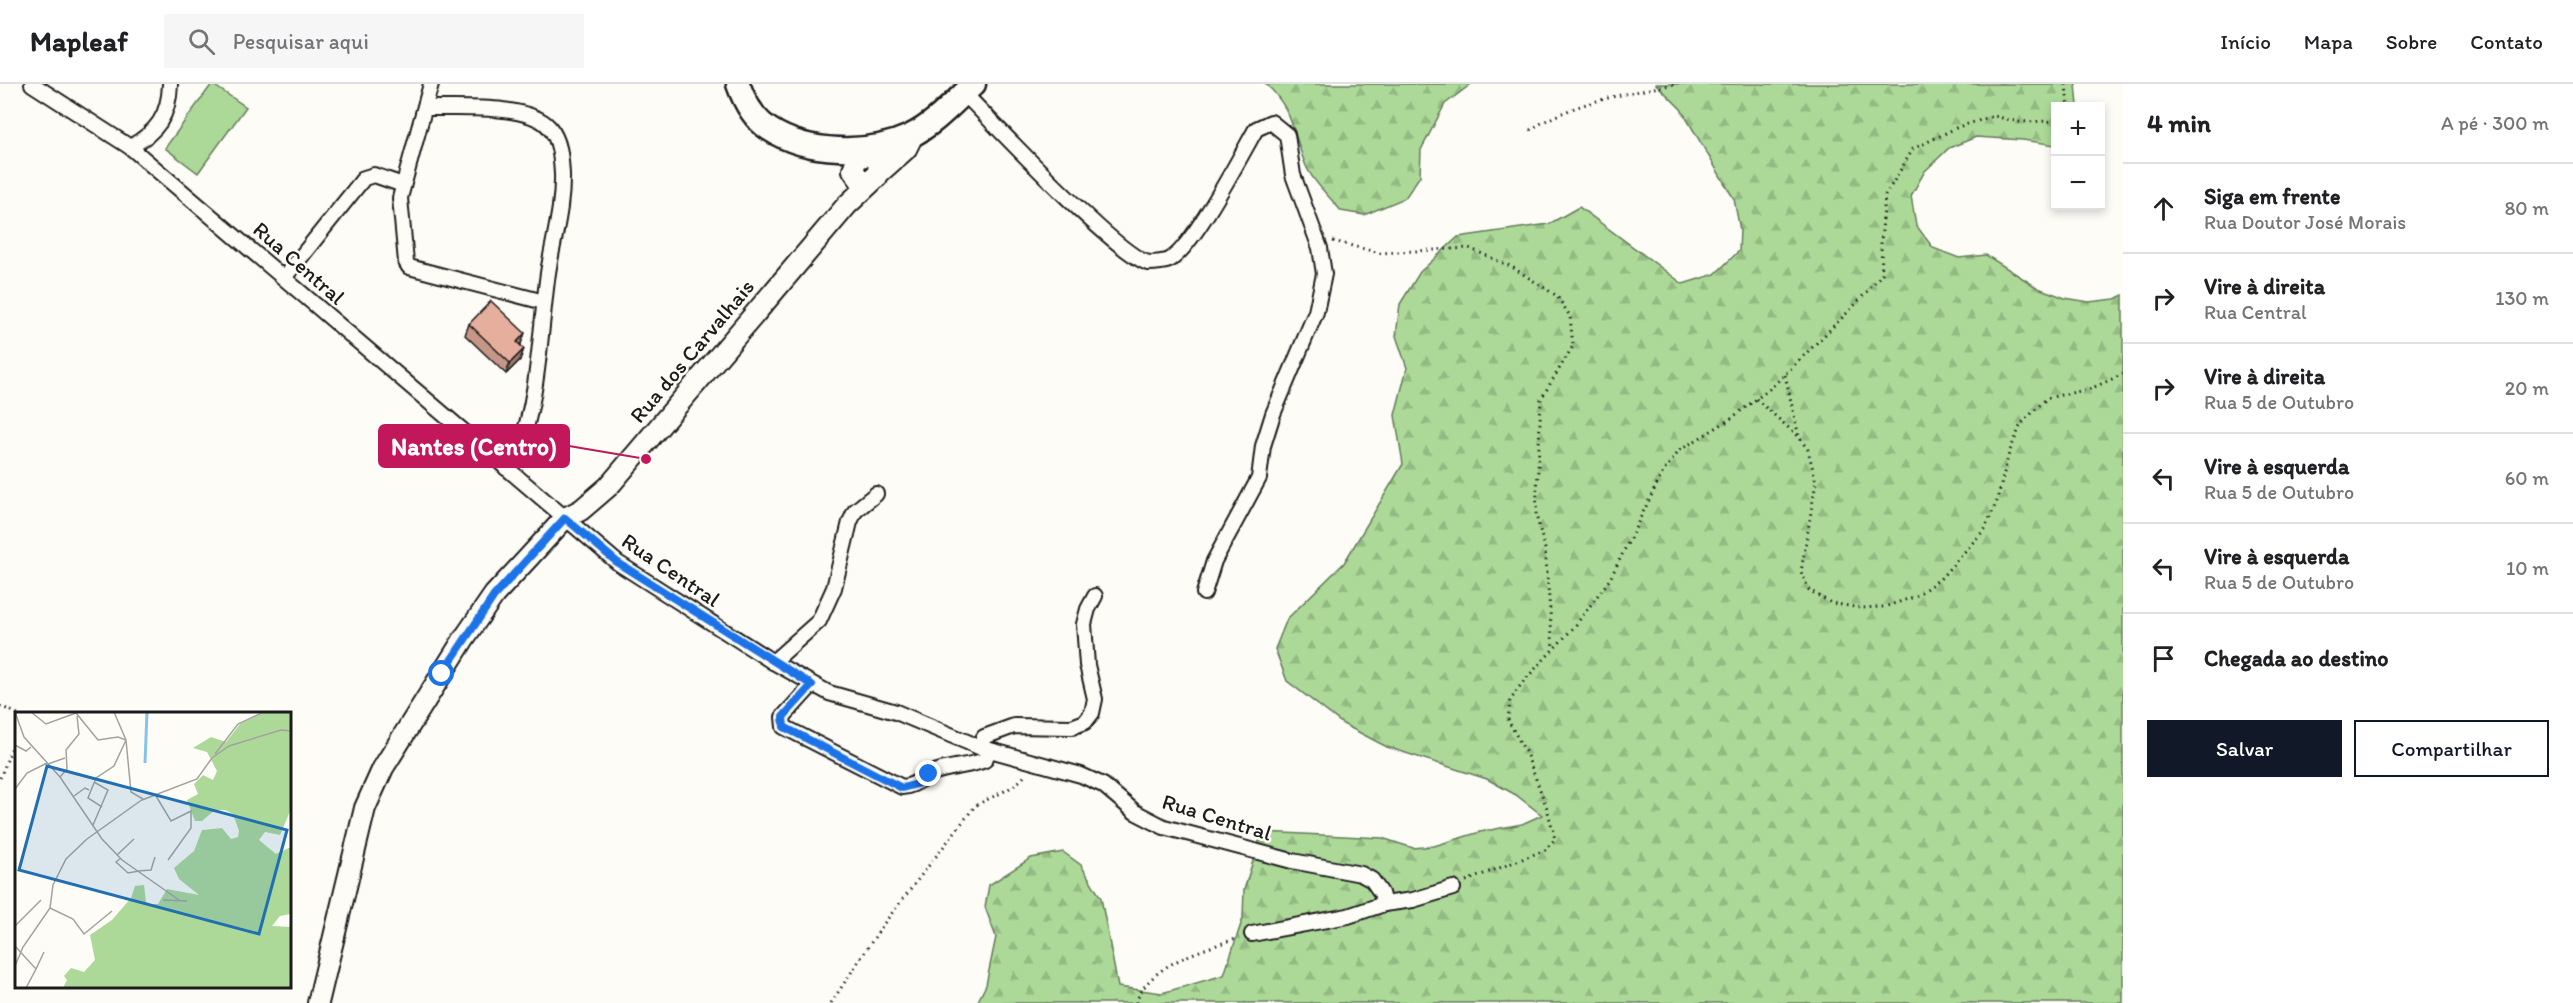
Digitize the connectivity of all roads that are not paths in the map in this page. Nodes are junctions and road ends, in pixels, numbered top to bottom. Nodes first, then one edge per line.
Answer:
1 (32, 84) edge
2 (170, 84) edge
3 (431, 84) edge
4 (738, 84) edge
5 (969, 89) edge
6 (425, 108) junction
7 (130, 147) junction
8 (862, 162) junction
9 (403, 185) junction
10 (284, 278) junction
11 (544, 302) junction
12 (506, 468) junction
13 (876, 494) dead end
14 (565, 518) junction
15 (1204, 593) dead end
16 (1095, 596) dead end
17 (773, 662) junction
18 (812, 685) junction
19 (984, 749) junction
20 (1453, 888) road end
21 (1384, 904) junction
22 (1252, 934) road end
23 (318, 1003) edge

1 - 7 street, Rua Central
2 - 7 street
3 - 6 street
4 - 8 main road
5 - 8 main road
5 - 15 street
6 - 9 street
6 - 11 street
7 - 10 street, Rua Central
8 - 14 main road, Rua dos Carvalhais
9 - 10 street
9 - 11 street
10 - 12 street, Rua Central
11 - 12 street
12 - 14 street, Rua Central
13 - 17 street
14 - 17 street, Rua Central
14 - 23 main road, Rua dos Carvalhais
16 - 19 street
17 - 18 street, Rua Central
18 - 19 street, Rua Central
18 - 19 street
19 - 21 street, Rua Central
20 - 21 street
21 - 22 street

